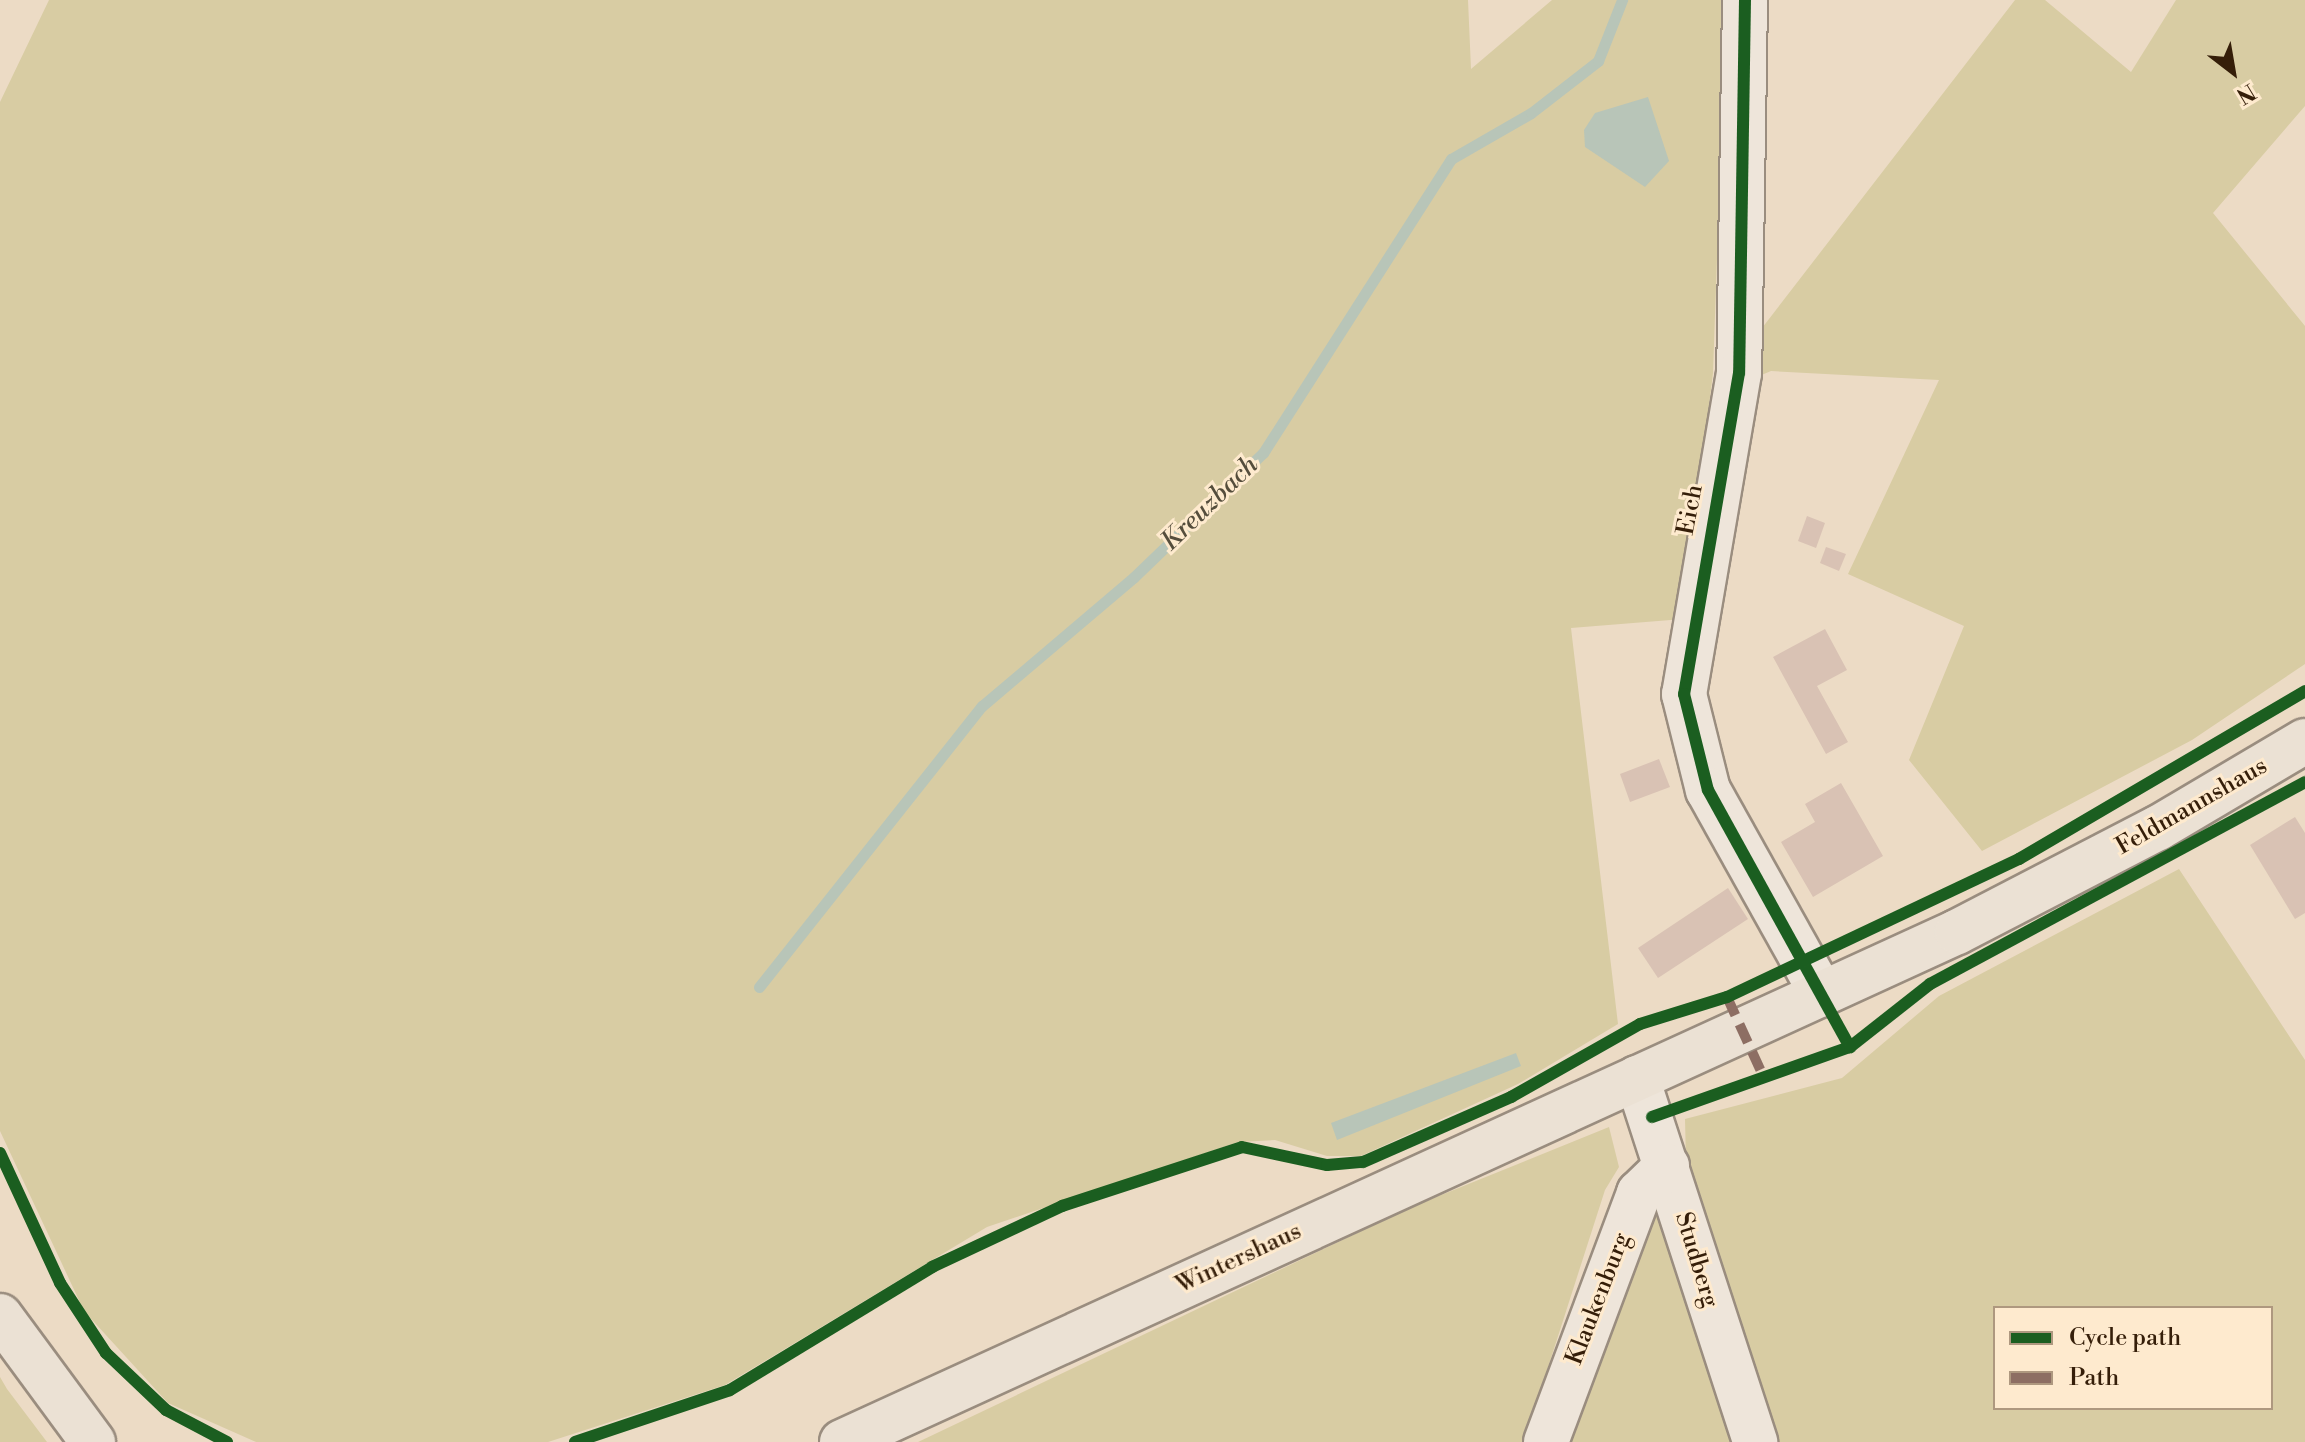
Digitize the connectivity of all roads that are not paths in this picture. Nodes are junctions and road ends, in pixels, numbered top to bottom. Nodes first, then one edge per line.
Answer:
1 (1745, 0) edge
2 (2305, 741) edge
3 (1822, 994) junction
4 (1637, 1078) junction
5 (1667, 1166) junction
6 (0, 1316) edge
7 (93, 1442) edge
8 (842, 1442) edge
9 (1546, 1442) edge
10 (1755, 1442) edge

1 - 3 street, Eich
2 - 3 main road, Feldmannshaus
3 - 4 main road, Wintershaus
4 - 5 street, Studberg
4 - 8 main road, Wintershaus
5 - 9 street, Klaukenburg
5 - 10 street, Studberg
6 - 7 main road

